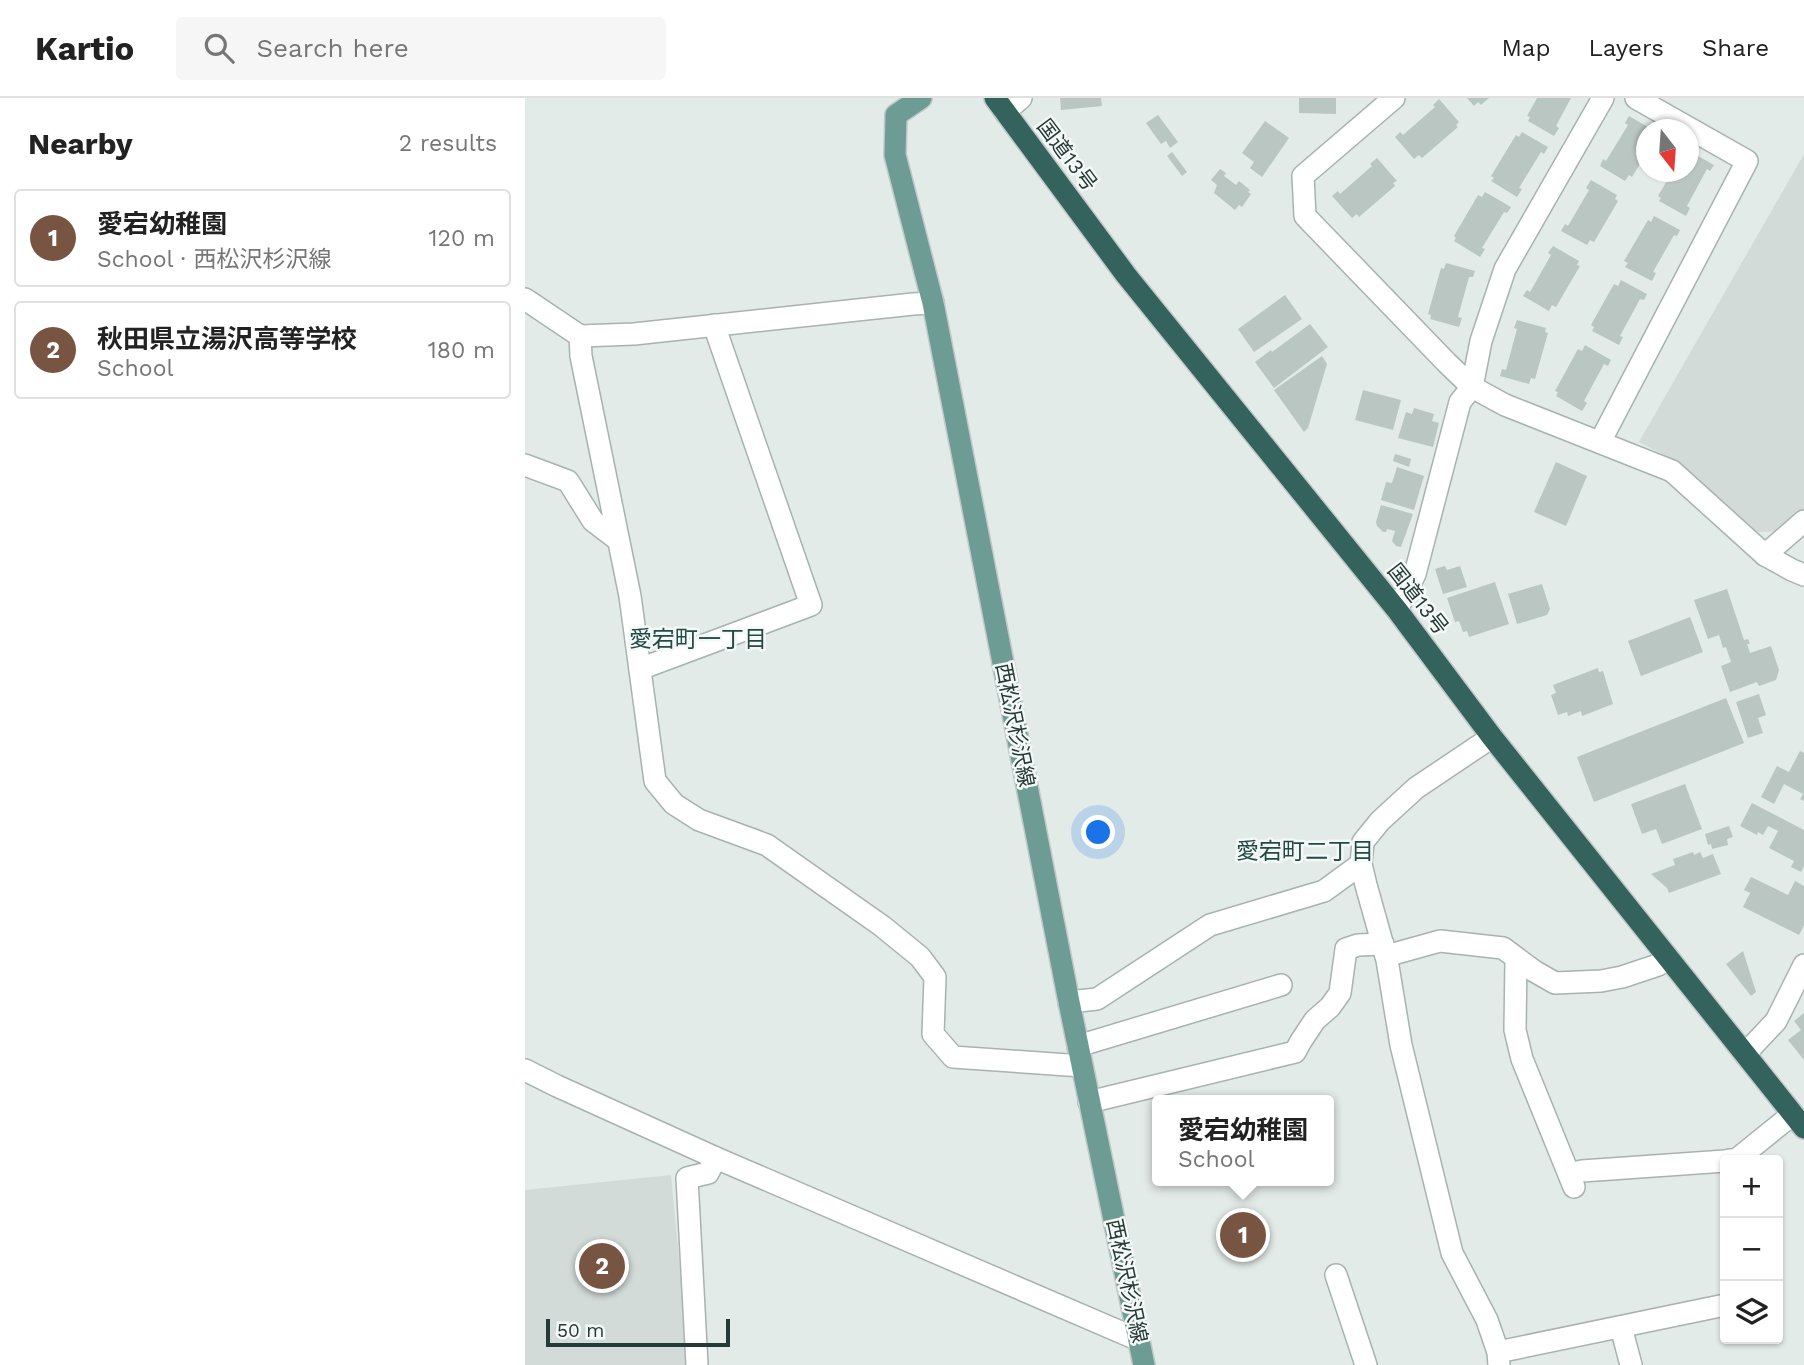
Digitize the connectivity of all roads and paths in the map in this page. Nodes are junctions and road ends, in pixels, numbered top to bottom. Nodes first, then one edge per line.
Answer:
1 (921, 98) edge
2 (1021, 98) edge
3 (1394, 98) edge
4 (1603, 98) edge
5 (1636, 98) edge
6 (1000, 105) edge
7 (525, 299) edge
8 (933, 303) junction
9 (714, 325) junction
10 (580, 336) junction
11 (1472, 387) junction
12 (1599, 443) junction
13 (525, 465) edge
14 (1804, 521) edge
15 (618, 540) junction
16 (1765, 555) junction
17 (1804, 575) edge
18 (1397, 610) junction
19 (640, 669) junction
20 (1492, 737) junction
21 (1361, 864) junction
22 (1384, 950) junction
23 (1516, 958) junction
24 (1669, 959) junction
25 (1804, 965) edge
26 (1282, 985) dead end
27 (1069, 1002) junction
28 (1745, 1054) junction
29 (1080, 1056) junction
30 (525, 1070) edge
31 (1090, 1102) junction
32 (1799, 1121) edge
33 (1744, 1155) edge
34 (716, 1158) junction
35 (1720, 1161) edge
36 (1336, 1275) dead end
37 (1720, 1307) edge
38 (1621, 1327) junction
39 (1139, 1340) junction
40 (1499, 1359) edge
41 (697, 1365) edge
42 (1144, 1365) edge
43 (1366, 1365) edge
44 (1631, 1365) edge

1 - 8 main road, 西松沢杉沢線
2 - 6 street
3 - 11 street
4 - 11 street
5 - 12 street
6 - 18 highway, 国道13号
7 - 10 street
8 - 9 street
8 - 27 main road, 西松沢杉沢線
9 - 10 street
9 - 19 street
10 - 15 street
11 - 12 street
11 - 18 street
12 - 16 street
13 - 15 street
14 - 16 street
15 - 19 street
16 - 17 street
18 - 20 highway, 国道13号
19 - 29 street
20 - 21 street
20 - 24 highway, 国道13号
21 - 22 street
21 - 27 street
22 - 23 street
22 - 31 street
22 - 40 street
23 - 24 street
23 - 35 street
24 - 28 highway, 国道13号
25 - 28 street
26 - 29 street
27 - 29 main road, 西松沢杉沢線
28 - 32 highway, 国道13号
29 - 31 main road, 西松沢杉沢線
30 - 34 street
31 - 39 main road, 西松沢杉沢線
32 - 33 street
34 - 39 street
34 - 41 street
36 - 43 street
37 - 38 street
38 - 40 street
38 - 44 street
39 - 42 main road, 西松沢杉沢線

